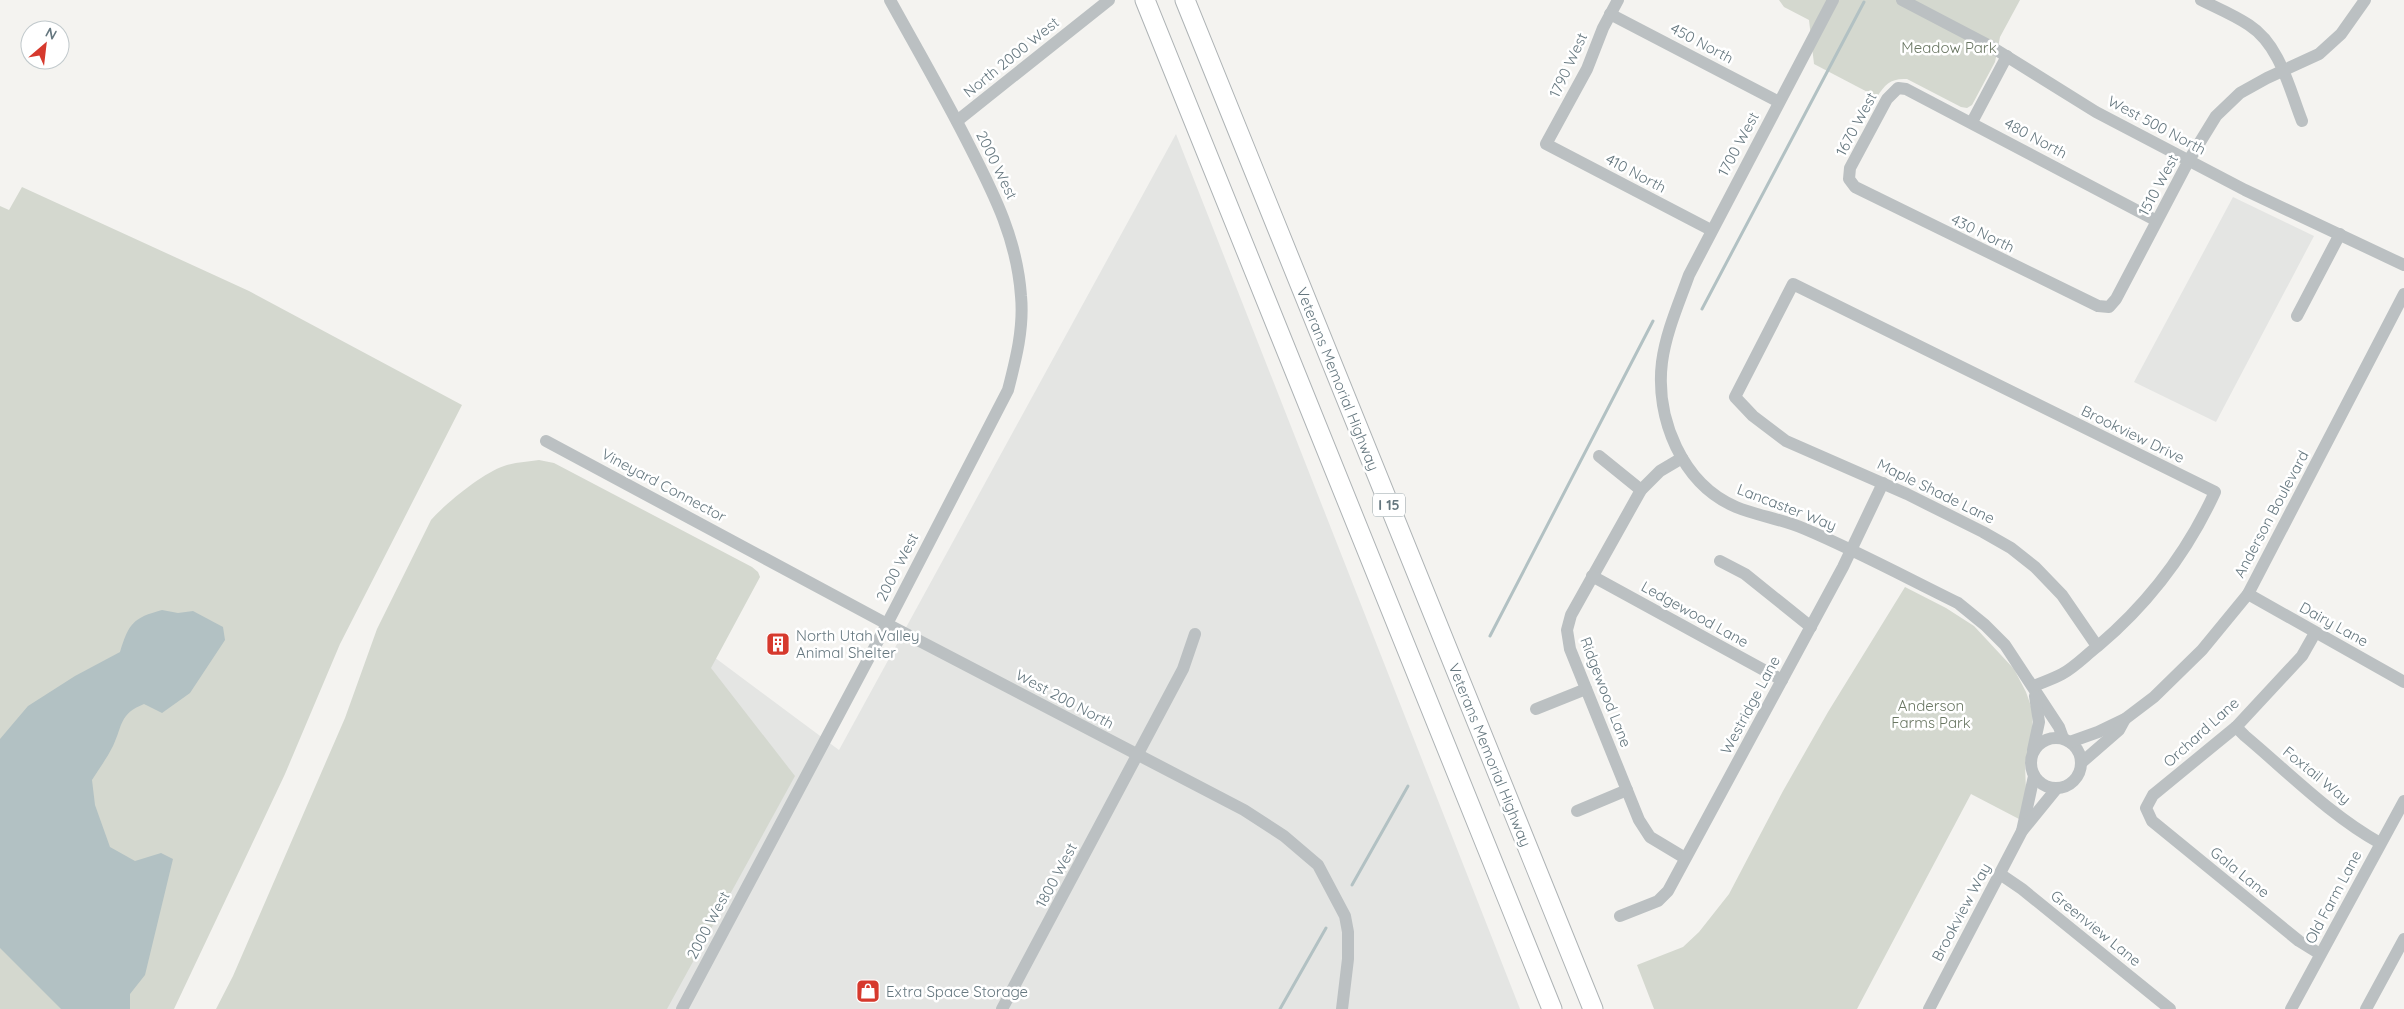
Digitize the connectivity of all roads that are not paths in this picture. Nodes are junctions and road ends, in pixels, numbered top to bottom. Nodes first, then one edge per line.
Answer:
1 (890, 0) edge
2 (1109, 0) edge
3 (1145, 0) edge
4 (1185, 0) edge
5 (1618, 0) edge
6 (1833, 0) edge
7 (1902, 0) edge
8 (2365, 0) edge
9 (2208, 2) edge
10 (1610, 14) junction
11 (2007, 56) junction
12 (2282, 71) junction
13 (1898, 88) joint
14 (1779, 102) junction
15 (957, 121) junction
16 (2302, 121) dead end
17 (1972, 122) junction
18 (1546, 144) joint
19 (2189, 160) junction
20 (1848, 179) joint
21 (2157, 221) junction
22 (1711, 230) junction
23 (2340, 234) junction
24 (2404, 265) edge
25 (2404, 294) edge
26 (1677, 307) joint
27 (2109, 307) joint
28 (2297, 316) dead end
29 (1735, 397) joint
30 (546, 441) dead end
31 (1599, 456) dead end
32 (1682, 458) junction
33 (1884, 483) junction
34 (1640, 490) junction
35 (1851, 550) junction
36 (766, 558) joint
37 (1720, 561) dead end
38 (1592, 576) junction
39 (2248, 594) junction
40 (887, 624) junction
41 (1811, 627) junction
42 (2315, 633) junction
43 (1195, 634) dead end
44 (2097, 646) junction
45 (1782, 680) junction
46 (2404, 682) edge
47 (2034, 686) junction
48 (1586, 689) junction
49 (1536, 709) dead end
50 (2125, 719) junction
51 (2236, 727) junction
52 (2066, 740) junction
53 (2033, 752) junction
54 (1138, 755) junction
55 (2081, 763) junction
56 (2034, 776) junction
57 (2057, 788) junction
58 (1627, 790) junction
59 (2404, 801) edge
60 (2146, 808) joint
61 (1577, 812) dead end
62 (2022, 831) junction
63 (2380, 843) junction
64 (1685, 858) junction
65 (2000, 874) junction
66 (1620, 916) dead end
67 (2404, 939) edge
68 (2320, 954) junction
69 (682, 1009) edge
70 (1002, 1009) edge
71 (1342, 1009) edge
72 (1552, 1009) edge
73 (1593, 1009) edge
74 (1929, 1009) edge
75 (2170, 1009) edge
76 (2291, 1009) edge
77 (2366, 1009) edge

1 - 15 street, 2000 West
2 - 15 street, North 2000 West
3 - 72 highway, I 15
4 - 73 highway, Veterans Memorial Highway / I 15
5 - 10 street, 1790 West
6 - 14 street, 1700 West
7 - 11 street, West 500 North
8 - 12 street, 1510 West
9 - 12 street
10 - 14 street, 450 North
10 - 18 street, 1790 West
11 - 17 street
11 - 19 street, West 500 North
12 - 16 street
12 - 19 street, 1510 West
13 - 17 street, 480 North
13 - 20 street, 1670 West
14 - 22 street, 1700 West
15 - 40 street, 2000 West
17 - 21 street, 480 North
18 - 22 street, 410 North
19 - 21 street, 1510 West
19 - 23 street, West 500 North
20 - 27 street, 430 North
21 - 27 street, 1510 West
22 - 26 street, 1700 West
23 - 24 street, West 500 North
23 - 28 street
25 - 39 street, Anderson Boulevard
26 - 32 street, Lancaster Way
29 - 33 street, Maple Shade Lane
29 - 44 street, Brookview Drive
30 - 36 street, Vineyard Connector
31 - 34 street
32 - 34 street, Ridgewood Lane
32 - 35 street, Lancaster Way
33 - 35 street, Westridge Lane
33 - 44 street, Maple Shade Lane
34 - 38 street, Ridgewood Lane
35 - 41 street, Westridge Lane
35 - 47 street, Lancaster Way
36 - 40 street, West 200 North
37 - 41 street
38 - 45 street, Ledgewood Lane
38 - 48 street, Ridgewood Lane
39 - 42 street, Dairy Lane
39 - 50 street, Anderson Boulevard
40 - 54 street, West 200 North
40 - 69 street, 2000 West
41 - 45 street, Westridge Lane
42 - 46 street, Dairy Lane
42 - 51 street, Orchard Lane
43 - 54 street, 1800 West
44 - 47 street, Brookview Drive
45 - 64 street, Westridge Lane
47 - 52 street, Lancaster Way
47 - 53 street, Lancaster Way
48 - 49 street
48 - 58 street, Ridgewood Lane
50 - 52 street, Anderson Boulevard
50 - 55 street, Anderson Boulevard
51 - 60 street, Orchard Lane
51 - 63 street, Foxtail Way
52 - 53 street
52 - 55 street
53 - 56 street
54 - 70 street, 1800 West
54 - 71 street, West 200 North
55 - 57 street
56 - 57 street
56 - 62 street, Brookview Way
57 - 62 street, Brookview Way
58 - 61 street
58 - 64 street, Ridgewood Lane
59 - 63 street, Old Farm Lane
60 - 68 street, Gala Lane
62 - 65 street, Brookview Way
63 - 68 street, Old Farm Lane
64 - 66 street, Westridge Lane
65 - 74 street, Brookview Way
65 - 75 street, Greenview Lane
67 - 77 street
68 - 76 street, Old Farm Lane

